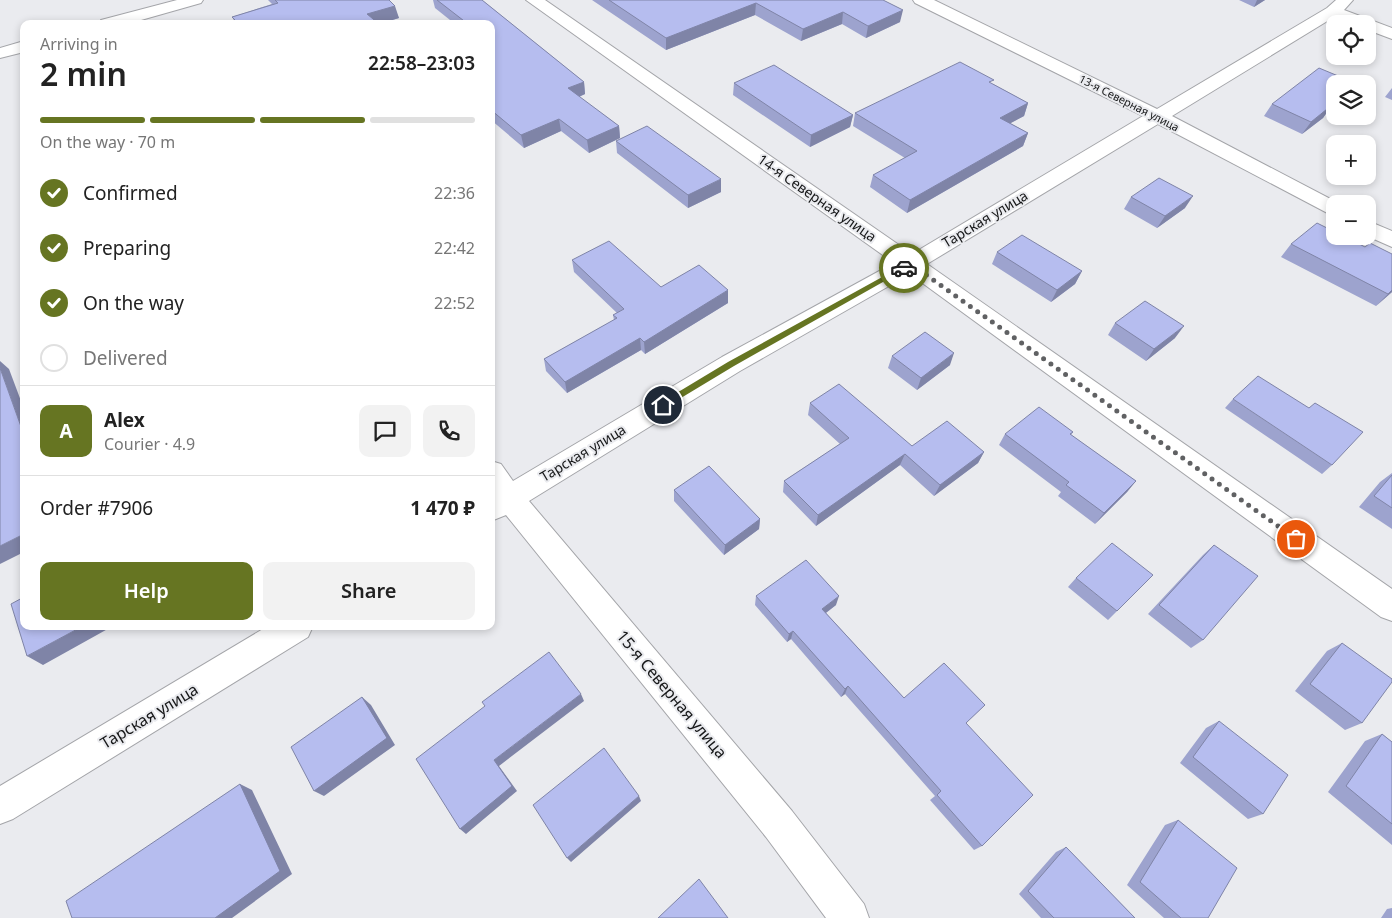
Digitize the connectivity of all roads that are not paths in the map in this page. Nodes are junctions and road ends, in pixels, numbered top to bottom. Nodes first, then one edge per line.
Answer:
1 (195, 0) edge
2 (534, 0) edge
3 (921, 0) edge
4 (128, 2) dead end
5 (1339, 6) edge
6 (163, 8) junction
7 (138, 15) junction
8 (1353, 15) edge
9 (121, 20) edge
10 (171, 20) edge
11 (1376, 28) edge
12 (1392, 34) edge
13 (20, 47) edge
14 (0, 53) edge
15 (1157, 116) junction
16 (1326, 205) edge
17 (1376, 232) edge
18 (1392, 240) edge
19 (911, 264) junction
20 (497, 493) edge
21 (1392, 607) edge
22 (290, 630) edge
23 (0, 806) edge
24 (850, 918) edge

1 - 6 street
2 - 19 street, 14-я Северная улица
3 - 15 street, 13-я Северная улица
4 - 7 street
5 - 8 street
5 - 15 street, Тарская улица
6 - 7 street
6 - 10 street
7 - 9 street
11 - 12 street
13 - 14 street
15 - 16 street, 13-я Северная улица
15 - 19 street, Тарская улица
17 - 18 street
19 - 20 street, Тарская улица
19 - 21 street, 14-я Северная улица
20 - 24 street, 15-я Северная улица
22 - 23 street, Тарская улица

